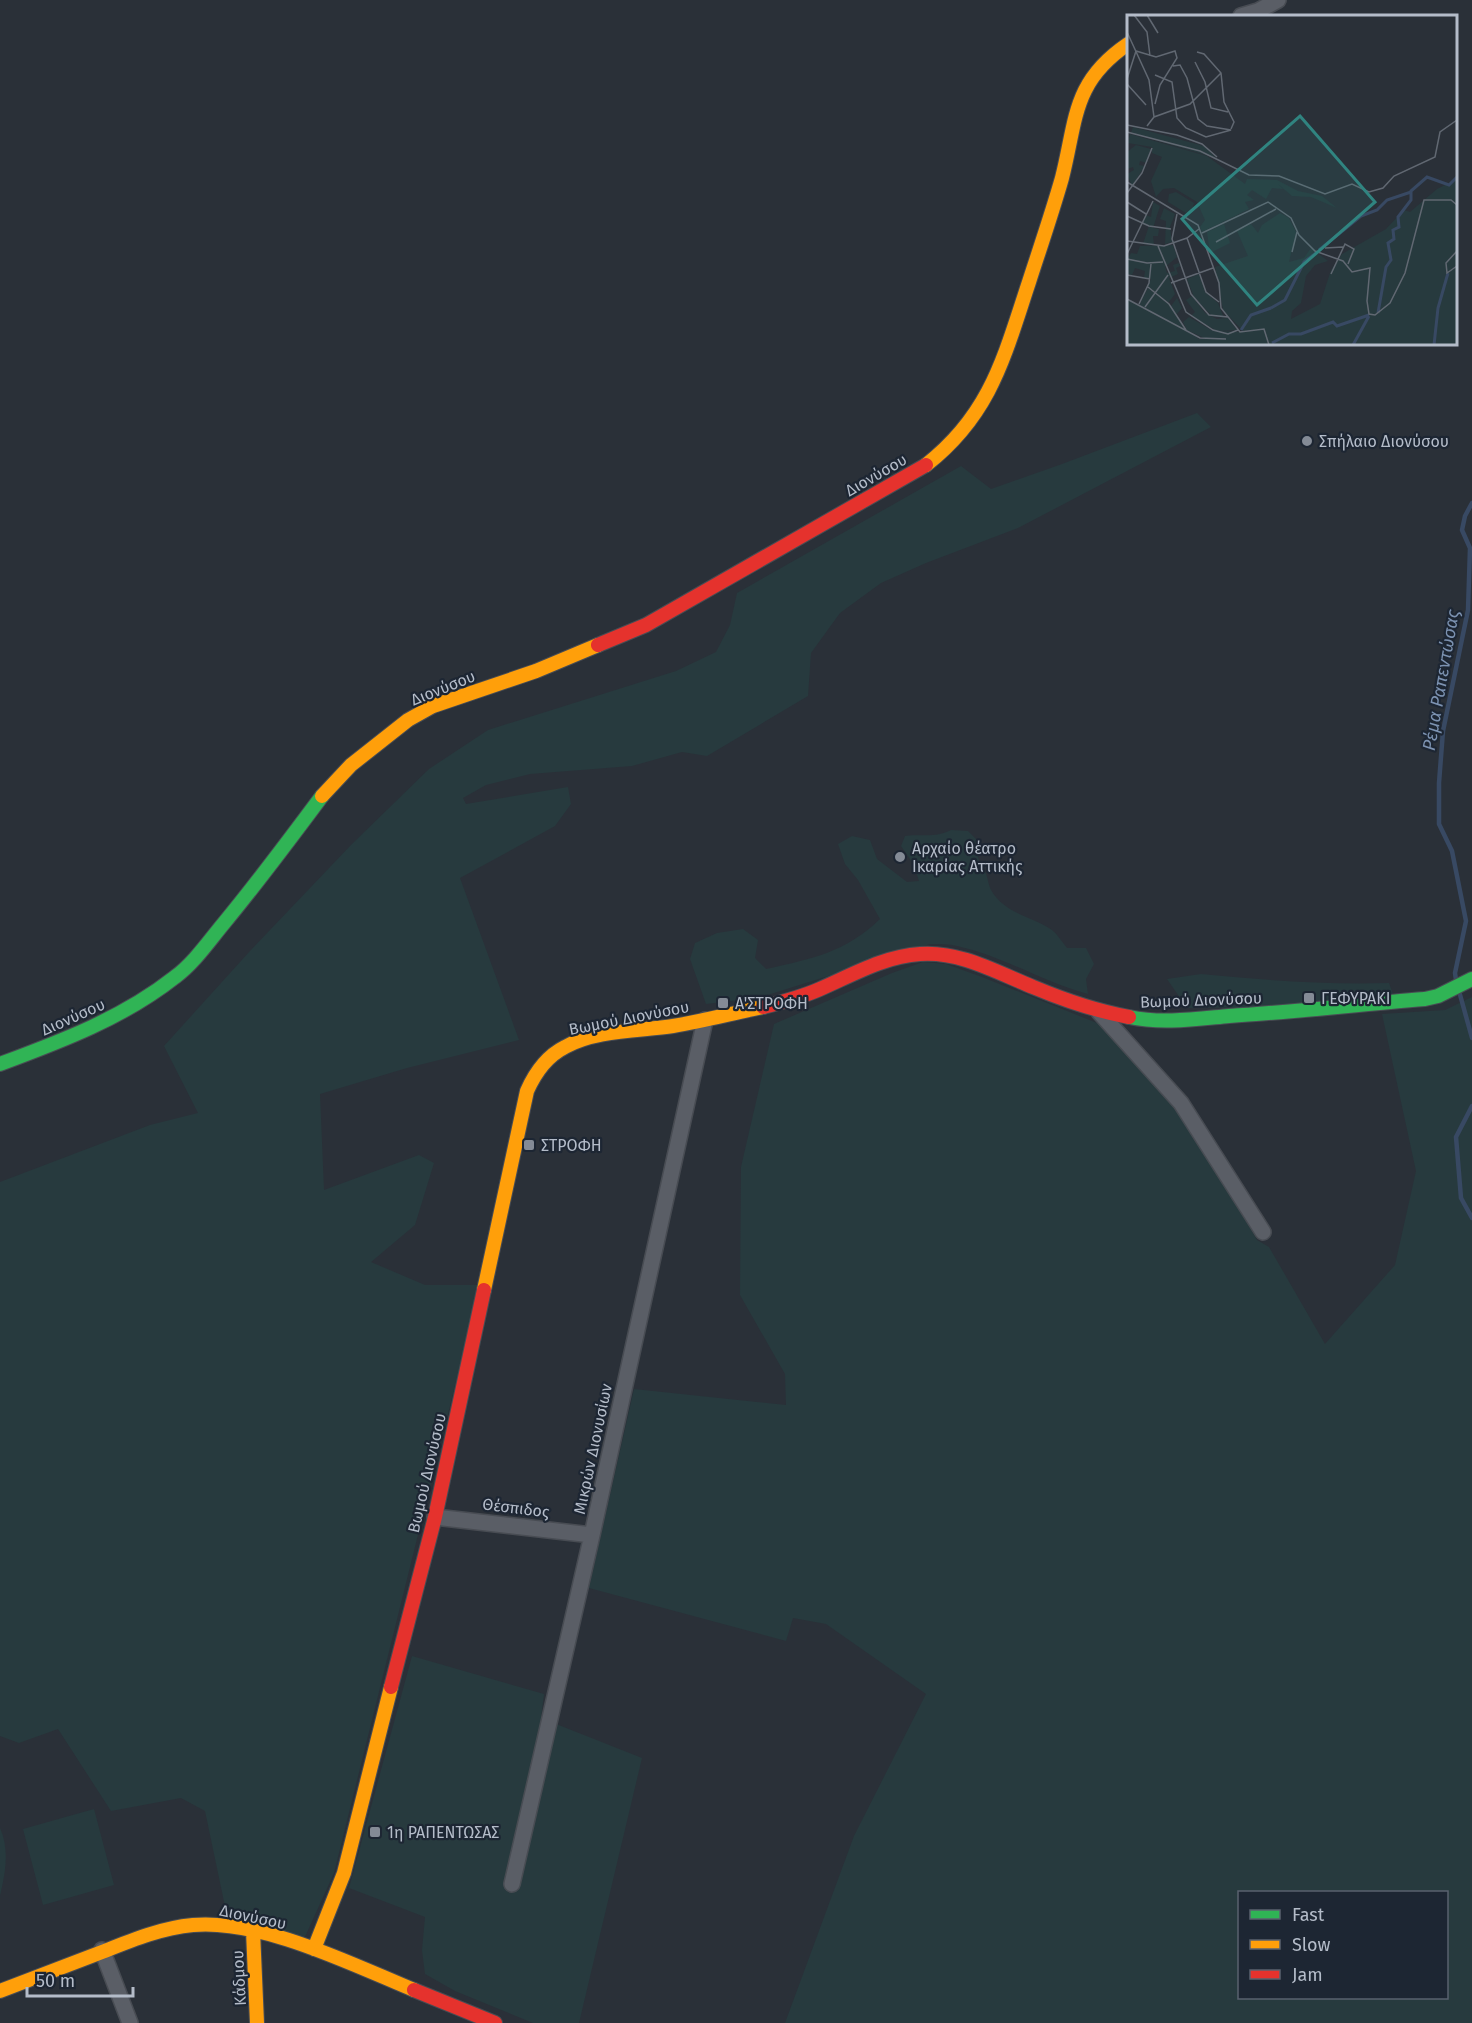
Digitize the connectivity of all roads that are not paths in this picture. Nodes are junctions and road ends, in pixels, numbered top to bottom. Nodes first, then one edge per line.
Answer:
1 (1278, 0) edge
2 (1244, 15) edge
3 (1127, 45) edge
4 (1472, 979) edge
5 (1099, 1012) junction
6 (705, 1020) junction
7 (0, 1064) edge
8 (1263, 1232) dead end
9 (435, 1517) junction
10 (592, 1535) junction
11 (512, 1884) dead end
12 (253, 1931) junction
13 (314, 1949) junction
14 (102, 1950) junction
15 (0, 1990) edge
16 (130, 2023) edge
17 (257, 2023) edge
18 (495, 2023) edge

1 - 2 street
3 - 7 street, Διονύσου
4 - 5 street, Βωμού Διονύσου
5 - 6 street, Βωμού Διονύσου
5 - 8 street
6 - 9 street, Βωμού Διονύσου
6 - 10 street, Μικρών Διονυσίων
9 - 10 street, Θέσπιδος
9 - 13 street, Βωμού Διονύσου
10 - 11 street, Μικρών Διονυσίων
12 - 13 street, Διονύσου
12 - 14 street, Διονύσου
12 - 17 street, Κάδμου
13 - 18 street, Διονύσου
14 - 15 street, Διονύσου
14 - 16 street

